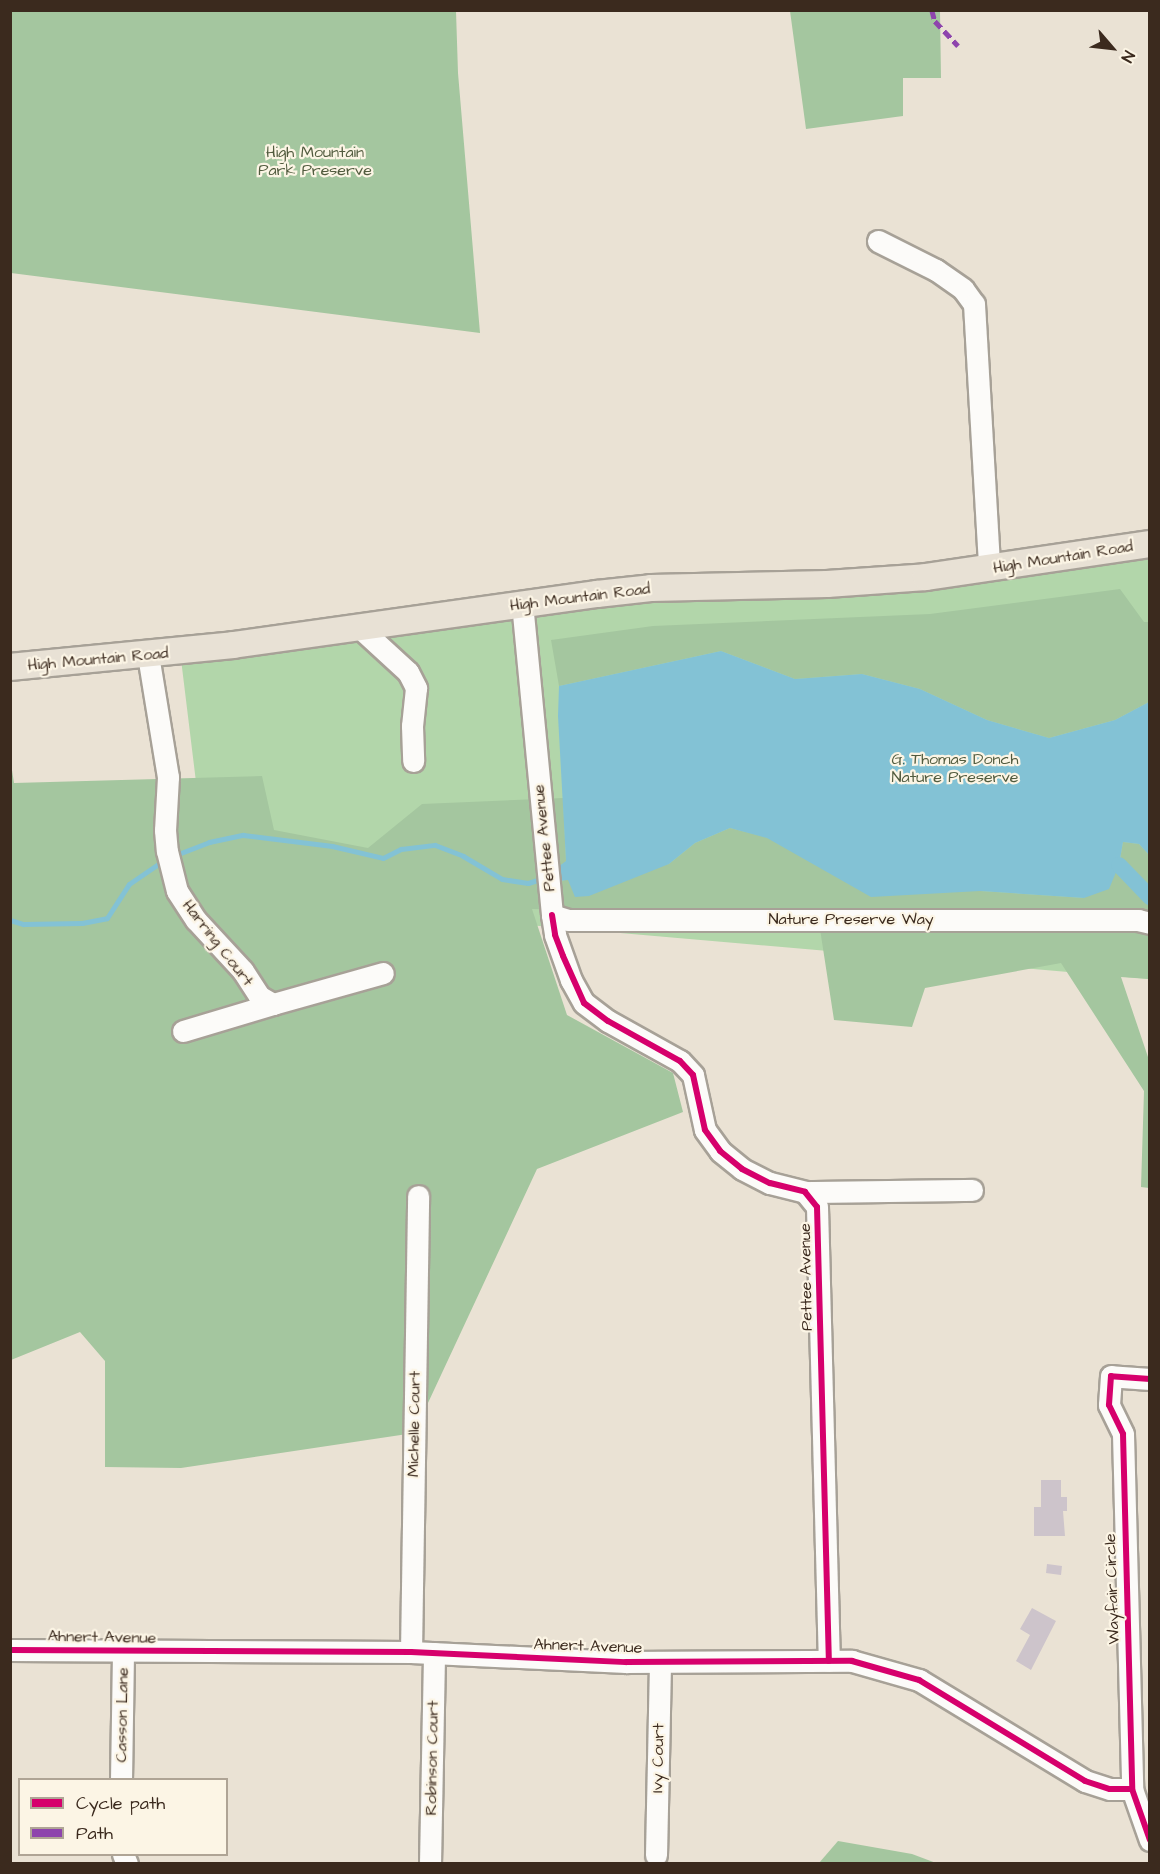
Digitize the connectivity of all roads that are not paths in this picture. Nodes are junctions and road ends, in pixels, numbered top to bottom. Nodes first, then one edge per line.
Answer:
1 (879, 241) dead end
2 (1149, 544) edge
3 (988, 568) junction
4 (522, 603) junction
5 (360, 628) junction
6 (148, 655) junction
7 (10, 666) edge
8 (413, 761) dead end
9 (552, 915) junction
10 (1149, 923) edge
11 (383, 973) dead end
12 (273, 1004) junction
13 (183, 1031) dead end
14 (972, 1191) dead end
15 (805, 1192) junction
16 (418, 1196) dead end
17 (1149, 1379) edge
18 (10, 1650) edge
19 (123, 1651) junction
20 (411, 1652) junction
21 (434, 1653) junction
22 (829, 1661) junction
23 (660, 1662) junction
24 (121, 1778) edge
25 (1132, 1789) junction
26 (1149, 1840) edge
27 (656, 1855) dead end
28 (430, 1863) edge

1 - 3 street
2 - 3 main road, High Mountain Road
3 - 4 main road, High Mountain Road
4 - 5 main road, High Mountain Road
4 - 9 street, Pettee Avenue
5 - 6 main road, High Mountain Road
5 - 8 street
6 - 7 main road, High Mountain Road
6 - 12 street, Harring Court
9 - 10 street, Nature Preserve Way
9 - 15 street, Pettee Avenue
11 - 12 street
12 - 13 street
14 - 15 street
15 - 22 street, Pettee Avenue
16 - 20 street, Michelle Court
17 - 25 street, Wayfair Circle
18 - 19 street, Ahnert Avenue
19 - 20 street, Ahnert Avenue
19 - 24 street, Casson Lane
20 - 21 street, Ahnert Avenue
21 - 23 street, Ahnert Avenue
21 - 28 street, Robinson Court
22 - 23 street, Ahnert Avenue
22 - 25 street, Ahnert Avenue
23 - 27 street, Ivy Court
25 - 26 street, Wayfair Circle

